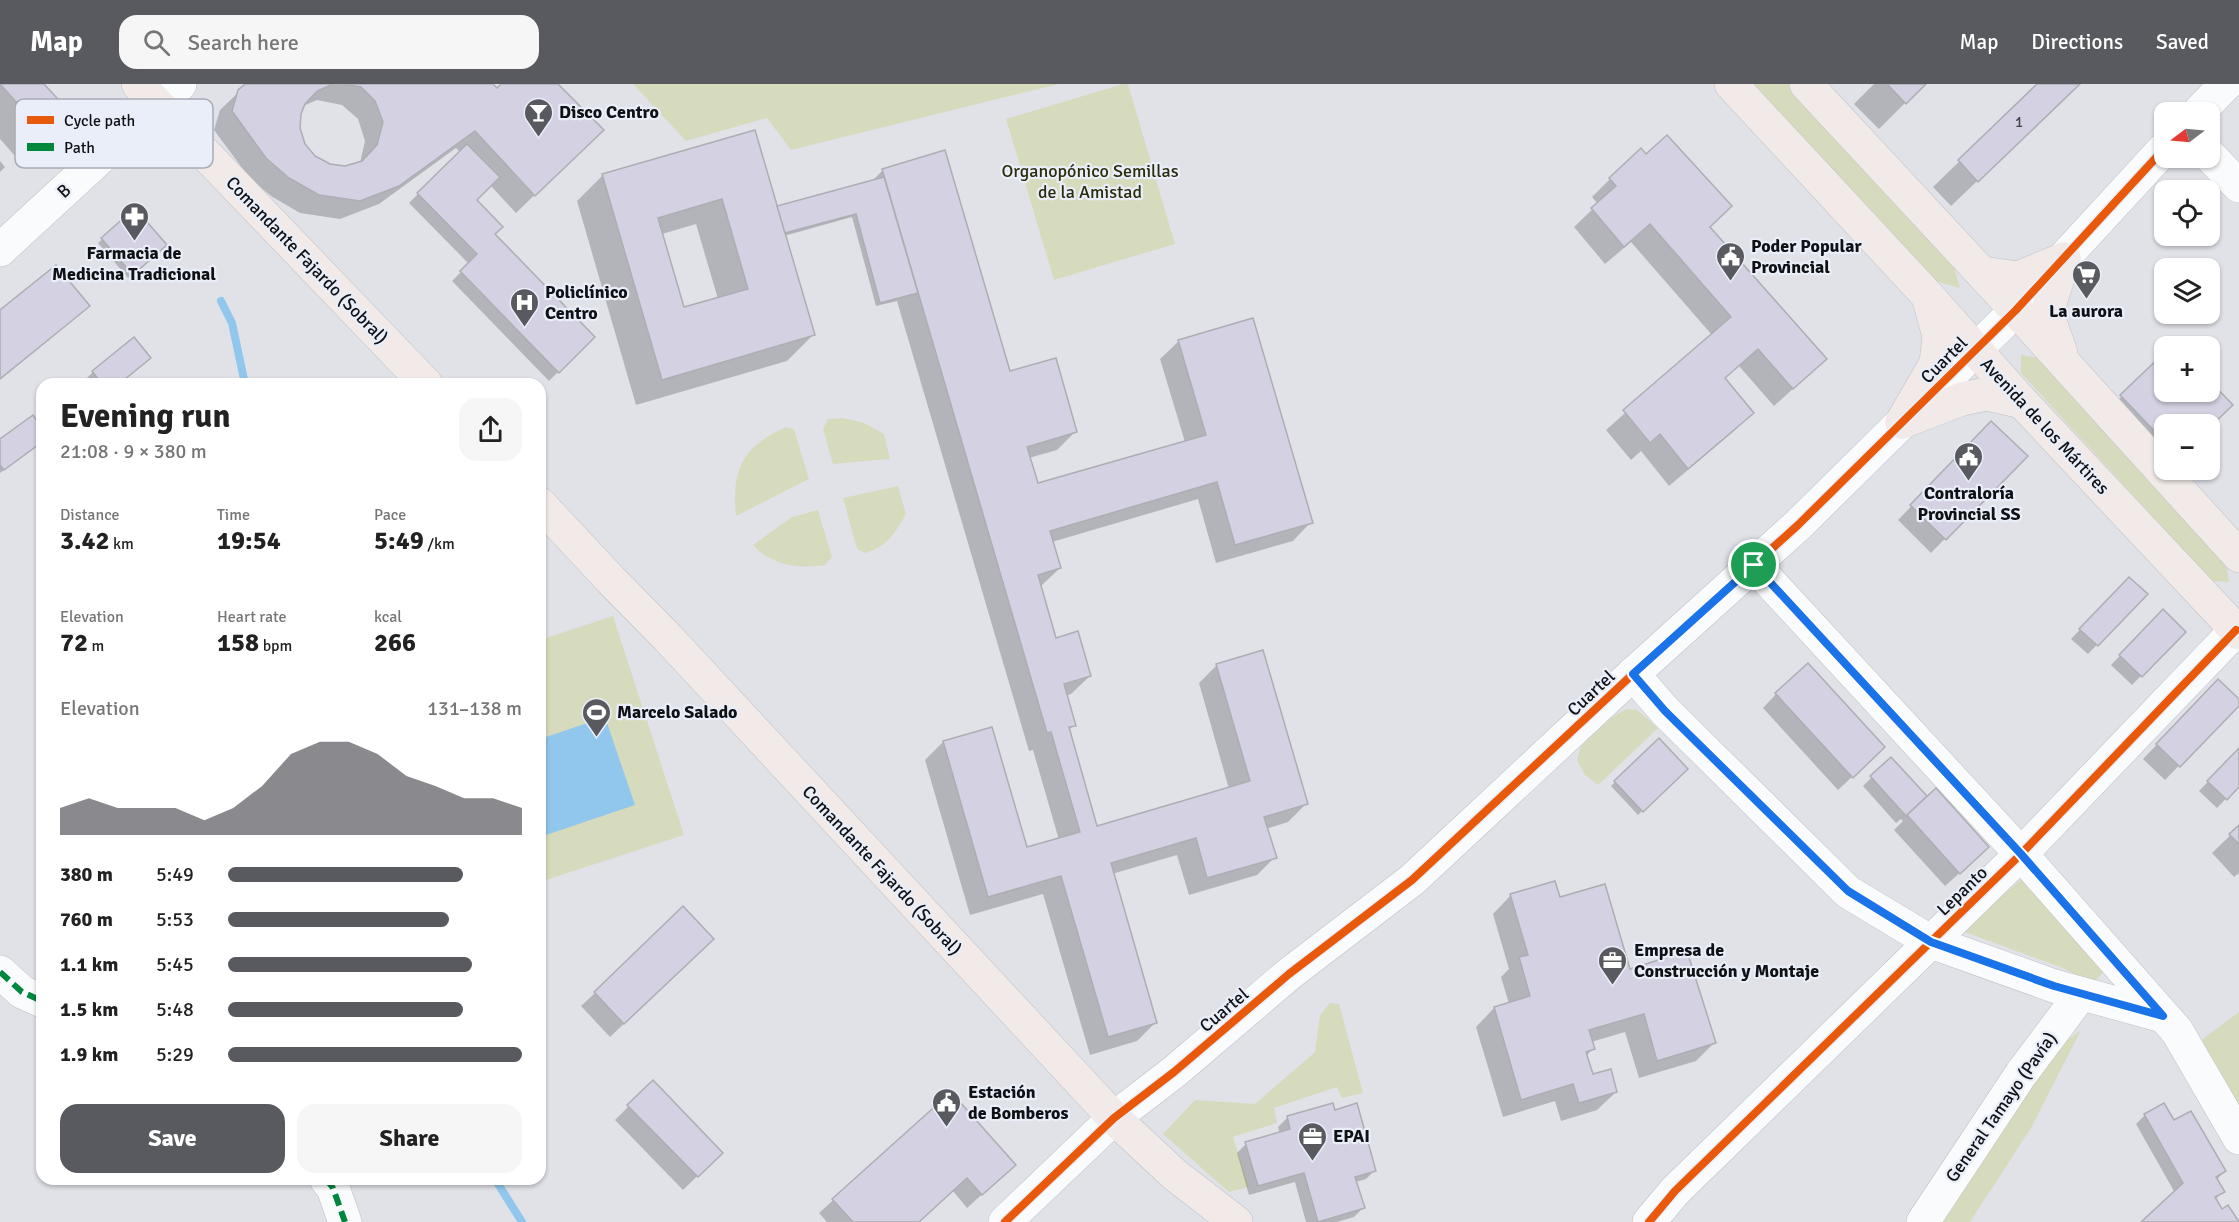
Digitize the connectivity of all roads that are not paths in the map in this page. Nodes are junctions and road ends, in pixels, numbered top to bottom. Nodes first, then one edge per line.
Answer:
1 (1731, 84) edge
2 (1806, 84) edge
3 (2226, 84) edge
4 (2209, 102) edge
5 (213, 151) edge
6 (2154, 160) edge
7 (2220, 166) edge
8 (81, 168) edge
9 (2239, 186) edge
10 (0, 250) edge
11 (2064, 259) junction
12 (1982, 273) junction
13 (1928, 296) junction
14 (2016, 310) junction
15 (1975, 350) junction
16 (2065, 366) junction
17 (421, 378) edge
18 (2022, 402) junction
19 (1902, 422) junction
20 (546, 511) edge
21 (2239, 556) edge
22 (1754, 565) junction
23 (2238, 630) edge
24 (1633, 674) junction
25 (2021, 854) junction
26 (1931, 942) junction
27 (0, 972) edge
28 (2081, 994) junction
29 (36, 998) edge
30 (2163, 1016) junction
31 (1114, 1118) junction
32 (2239, 1138) edge
33 (331, 1185) edge
34 (345, 1222) edge
35 (1005, 1222) edge
36 (1236, 1222) edge
37 (1649, 1222) edge
38 (1923, 1222) edge

1 - 13 main road, Avenida de los Mártires
2 - 12 main road
3 - 4 street
5 - 17 main road, Comandante Fajardo (Sobral)
6 - 11 street, Cuartel
7 - 9 street
8 - 10 street, B
11 - 12 main road
11 - 14 street, Cuartel
11 - 16 main road
12 - 14 main road
13 - 15 main road, Avenida de los Mártires
13 - 19 main road
14 - 15 street, Cuartel
14 - 16 main road
15 - 18 main road, Avenida de los Mártires
15 - 19 street, Cuartel
16 - 21 main road
18 - 19 main road
18 - 23 main road, Avenida de los Mártires
19 - 22 street, Cuartel
20 - 31 main road, Comandante Fajardo (Sobral)
22 - 24 street, Cuartel
22 - 25 street
23 - 25 street, Lepanto
24 - 26 street
24 - 31 street, Cuartel
25 - 26 street, Lepanto
25 - 30 street
26 - 28 street
26 - 37 street, Lepanto
27 - 29 street
28 - 30 street
28 - 38 street, General Tamayo (Pavía)
30 - 32 street
31 - 35 street, Cuartel
31 - 36 main road, Comandante Fajardo (Sobral)
33 - 34 street

